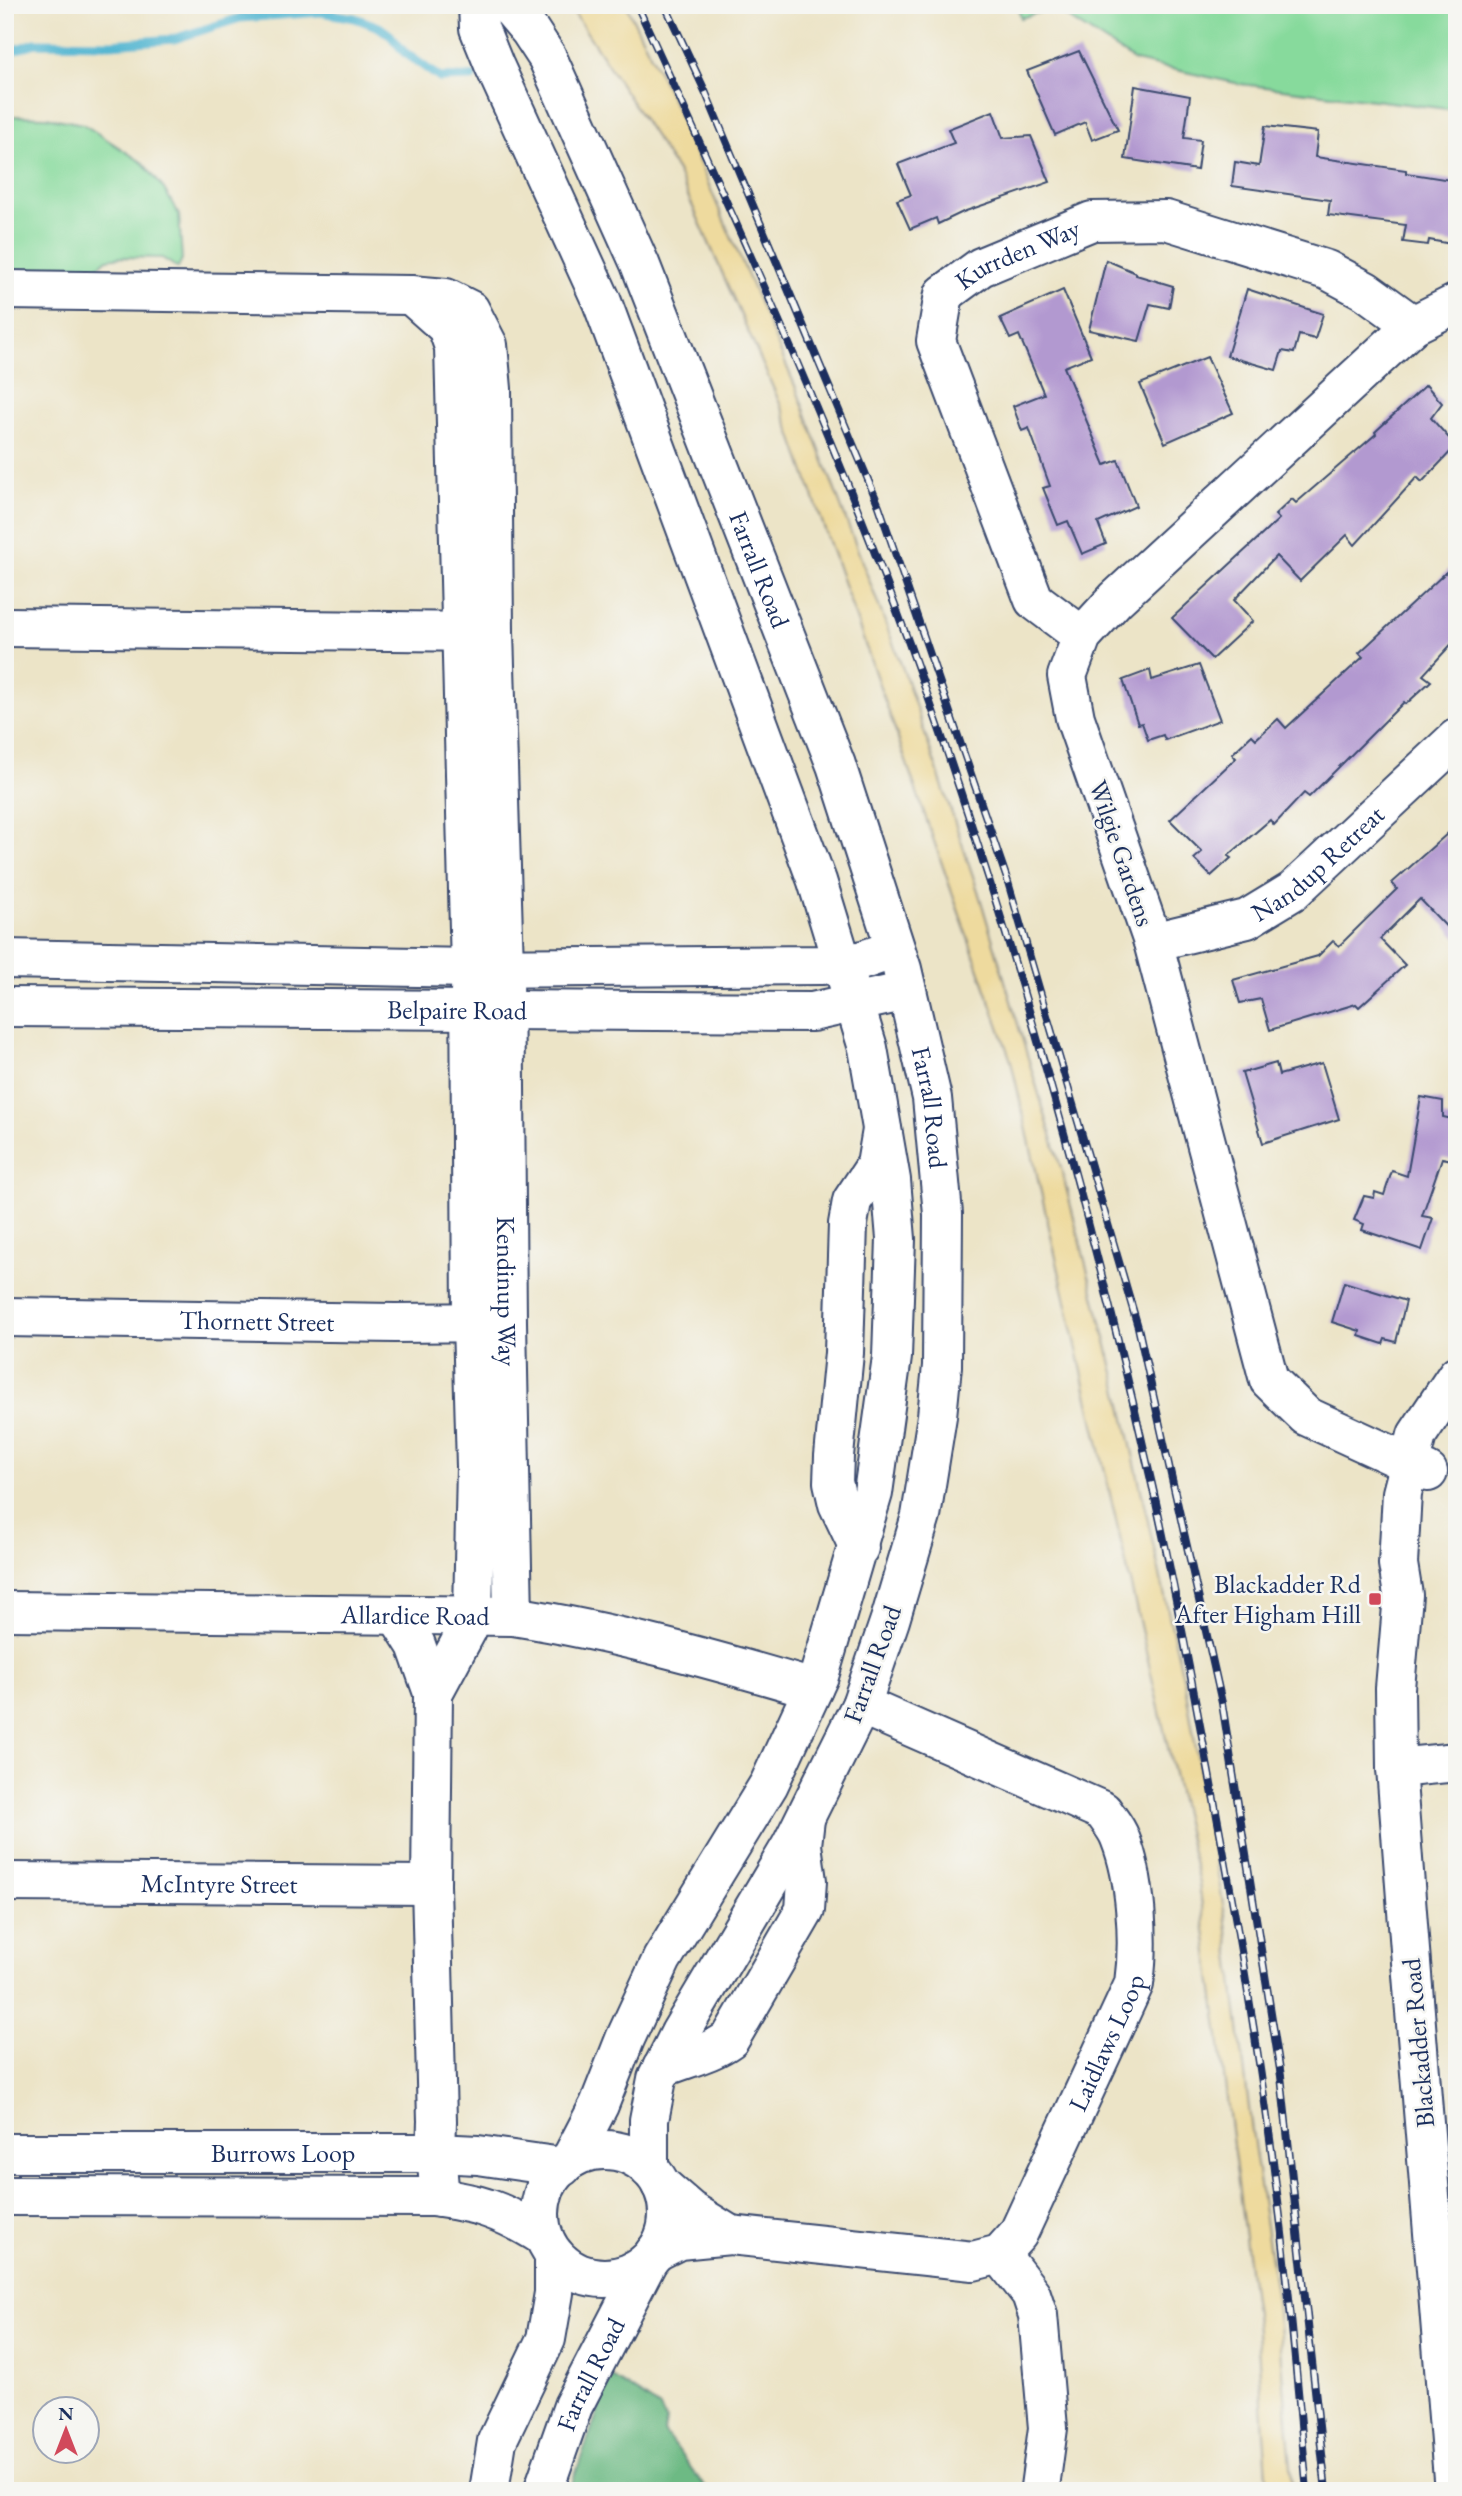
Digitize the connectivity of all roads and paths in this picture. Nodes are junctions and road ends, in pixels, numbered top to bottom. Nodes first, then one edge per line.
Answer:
1 (478, 5) edge
2 (509, 5) edge
3 (5, 290) edge
4 (1457, 303) edge
5 (1413, 325) junction
6 (697, 411) junction
7 (5, 627) edge
8 (477, 632) junction
9 (1082, 636) junction
10 (727, 639) junction
11 (1457, 738) edge
12 (1153, 942) junction
13 (895, 949) junction
14 (5, 960) edge
15 (842, 963) junction
16 (487, 967) junction
17 (907, 991) junction
18 (855, 1004) junction
19 (5, 1007) edge
20 (487, 1011) junction
21 (5, 1317) edge
22 (489, 1322) junction
23 (1457, 1375) edge
24 (1457, 1411) edge
25 (493, 1467) junction
26 (1419, 1469) junction
27 (5, 1611) edge
28 (473, 1614) junction
29 (397, 1615) junction
30 (513, 1616) junction
31 (813, 1689) junction
32 (433, 1693) junction
33 (862, 1705) junction
34 (1457, 1762) edge
35 (1396, 1768) junction
36 (5, 1882) edge
37 (431, 1885) junction
38 (5, 2153) edge
39 (66, 2153) junction
40 (222, 2153) junction
41 (436, 2153) junction
42 (1442, 2157) edge
43 (566, 2163) junction
44 (655, 2177) junction
45 (5, 2196) edge
46 (66, 2196) junction
47 (225, 2196) junction
48 (440, 2198) junction
49 (730, 2235) junction
50 (548, 2245) junction
51 (1000, 2254) junction
52 (652, 2257) junction
53 (1040, 2487) dead end
54 (489, 2491) edge
55 (543, 2491) edge
56 (1454, 2491) edge

1 - 10 street, Farrall Road
2 - 6 street, Farrall Road
3 - 8 street, Kendinup Way
4 - 5 street, Wilgie Gardens
5 - 9 street, Wilgie Gardens
5 - 9 street, Kurrden Way
6 - 10 street, Farrall Road
6 - 13 street, Farrall Road
7 - 8 street
8 - 16 street, Kendinup Way
9 - 12 street, Wilgie Gardens
10 - 15 street, Farrall Road
11 - 12 street, Nandup Retreat
12 - 26 street, Wilgie Gardens
13 - 15 street, Belpaire Road
13 - 17 street, Farrall Road
14 - 16 street, Belpaire Road
15 - 16 street, Belpaire Road
15 - 18 street, Farrall Road
16 - 20 street, Kendinup Way
17 - 18 street, Belpaire Road
17 - 33 street, Farrall Road
18 - 20 street, Belpaire Road
18 - 31 street, Farrall Road
19 - 20 street, Belpaire Road
20 - 22 street, Kendinup Way
21 - 22 street, Thornett Street
22 - 25 street, Kendinup Way
23 - 26 street, Blackadder Road
24 - 26 street, Blackadder Road
25 - 28 street, Kendinup Way
25 - 30 street, Kendinup Way
26 - 35 street, Blackadder Road
27 - 29 street, Allardice Road
28 - 29 street, Allardice Road
28 - 30 street, Allardice Road
28 - 32 street
29 - 32 street
30 - 31 street, Allardice Road
31 - 43 street, Farrall Road
32 - 37 street
33 - 44 street, Farrall Road
33 - 51 street, Laidlaws Loop
34 - 35 street
35 - 42 street, Blackadder Road
36 - 37 street, McIntyre Street
37 - 41 street
38 - 39 street, Burrows Loop
39 - 40 street, Burrows Loop
39 - 46 street
40 - 41 street, Burrows Loop
40 - 47 street
41 - 43 street, Burrows Loop
41 - 48 street
42 - 56 street, Blackadder Road
43 - 44 street
43 - 50 street
44 - 49 street
44 - 52 street
45 - 46 street, Burrows Loop
46 - 47 street, Burrows Loop
47 - 48 street, Burrows Loop
48 - 50 street, Burrows Loop
49 - 51 street
49 - 52 street
50 - 52 street
50 - 54 street
51 - 53 street
52 - 55 street, Farrall Road

